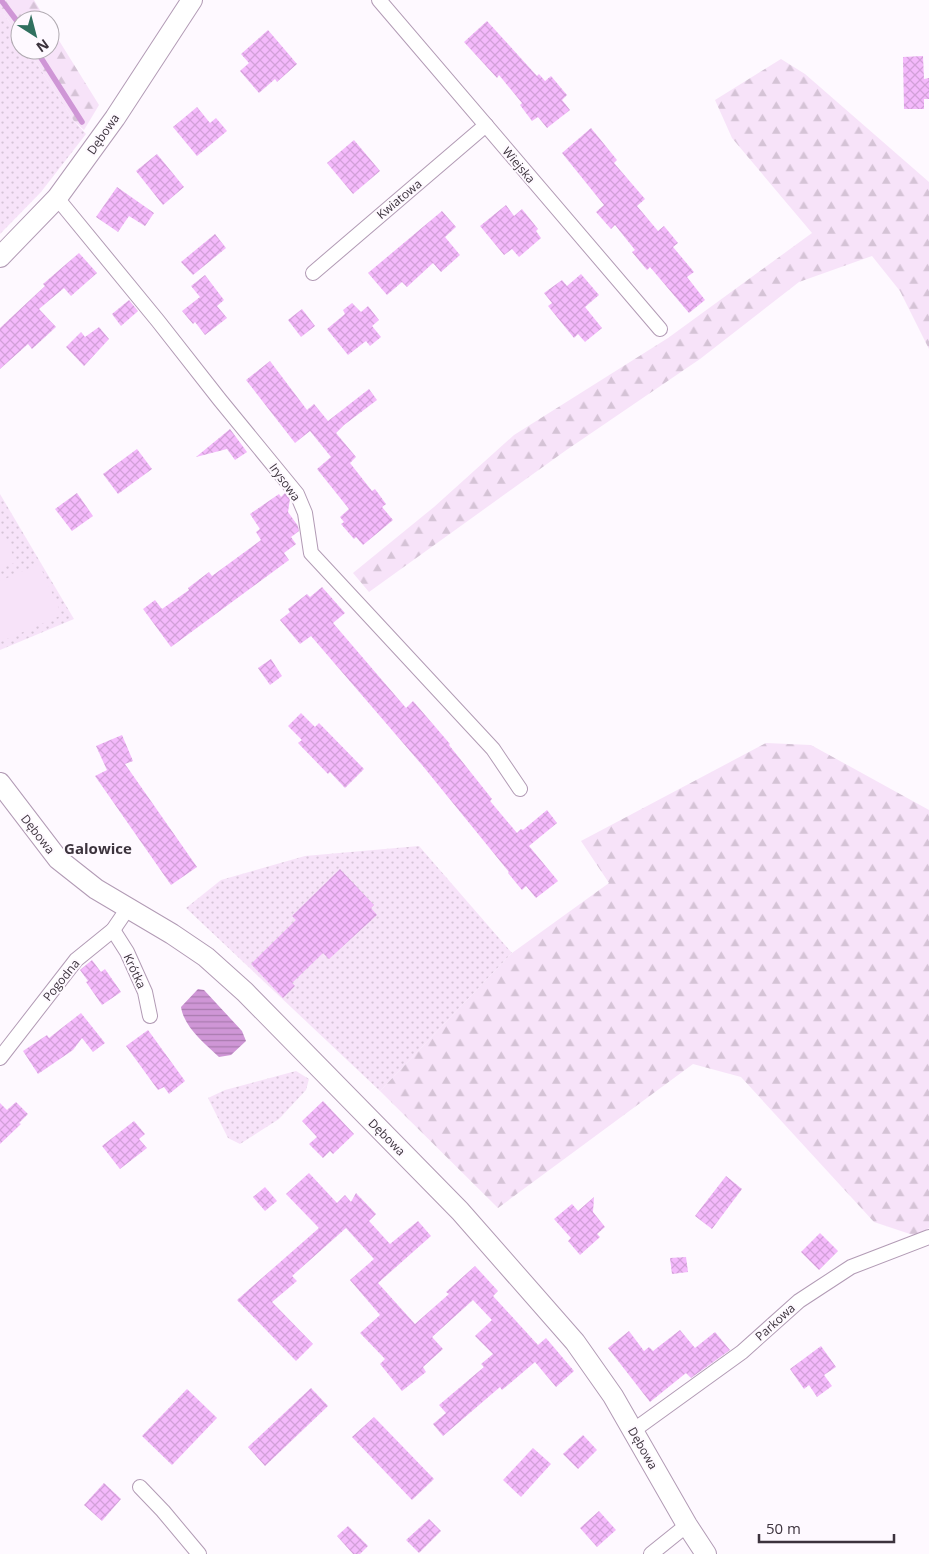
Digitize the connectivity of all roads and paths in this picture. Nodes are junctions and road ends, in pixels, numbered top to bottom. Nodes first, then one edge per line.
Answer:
1 (192, 0) edge
2 (379, 0) edge
3 (486, 125) junction
4 (57, 198) junction
5 (0, 257) edge
6 (313, 273) dead end
7 (660, 329) dead end
8 (0, 784) edge
9 (520, 789) dead end
10 (128, 908) junction
11 (113, 930) junction
12 (150, 1016) dead end
13 (0, 1058) edge
14 (929, 1237) edge
15 (634, 1430) junction
16 (140, 1487) dead end
17 (687, 1525) junction
18 (199, 1554) edge
19 (651, 1554) edge
20 (706, 1554) edge

1 - 4 street, Dębowa
2 - 3 street, Wiejska
3 - 6 street, Kwiatowa
3 - 7 street, Wiejska
4 - 5 street, Dębowa
4 - 9 street, Irysowa
8 - 10 street, Dębowa
10 - 11 street, Pogodna
10 - 15 street, Dębowa
11 - 12 street, Krótka
11 - 13 street, Pogodna
14 - 15 street, Parkowa
15 - 17 street, Dębowa
16 - 18 street
17 - 19 street
17 - 20 street, Dębowa

